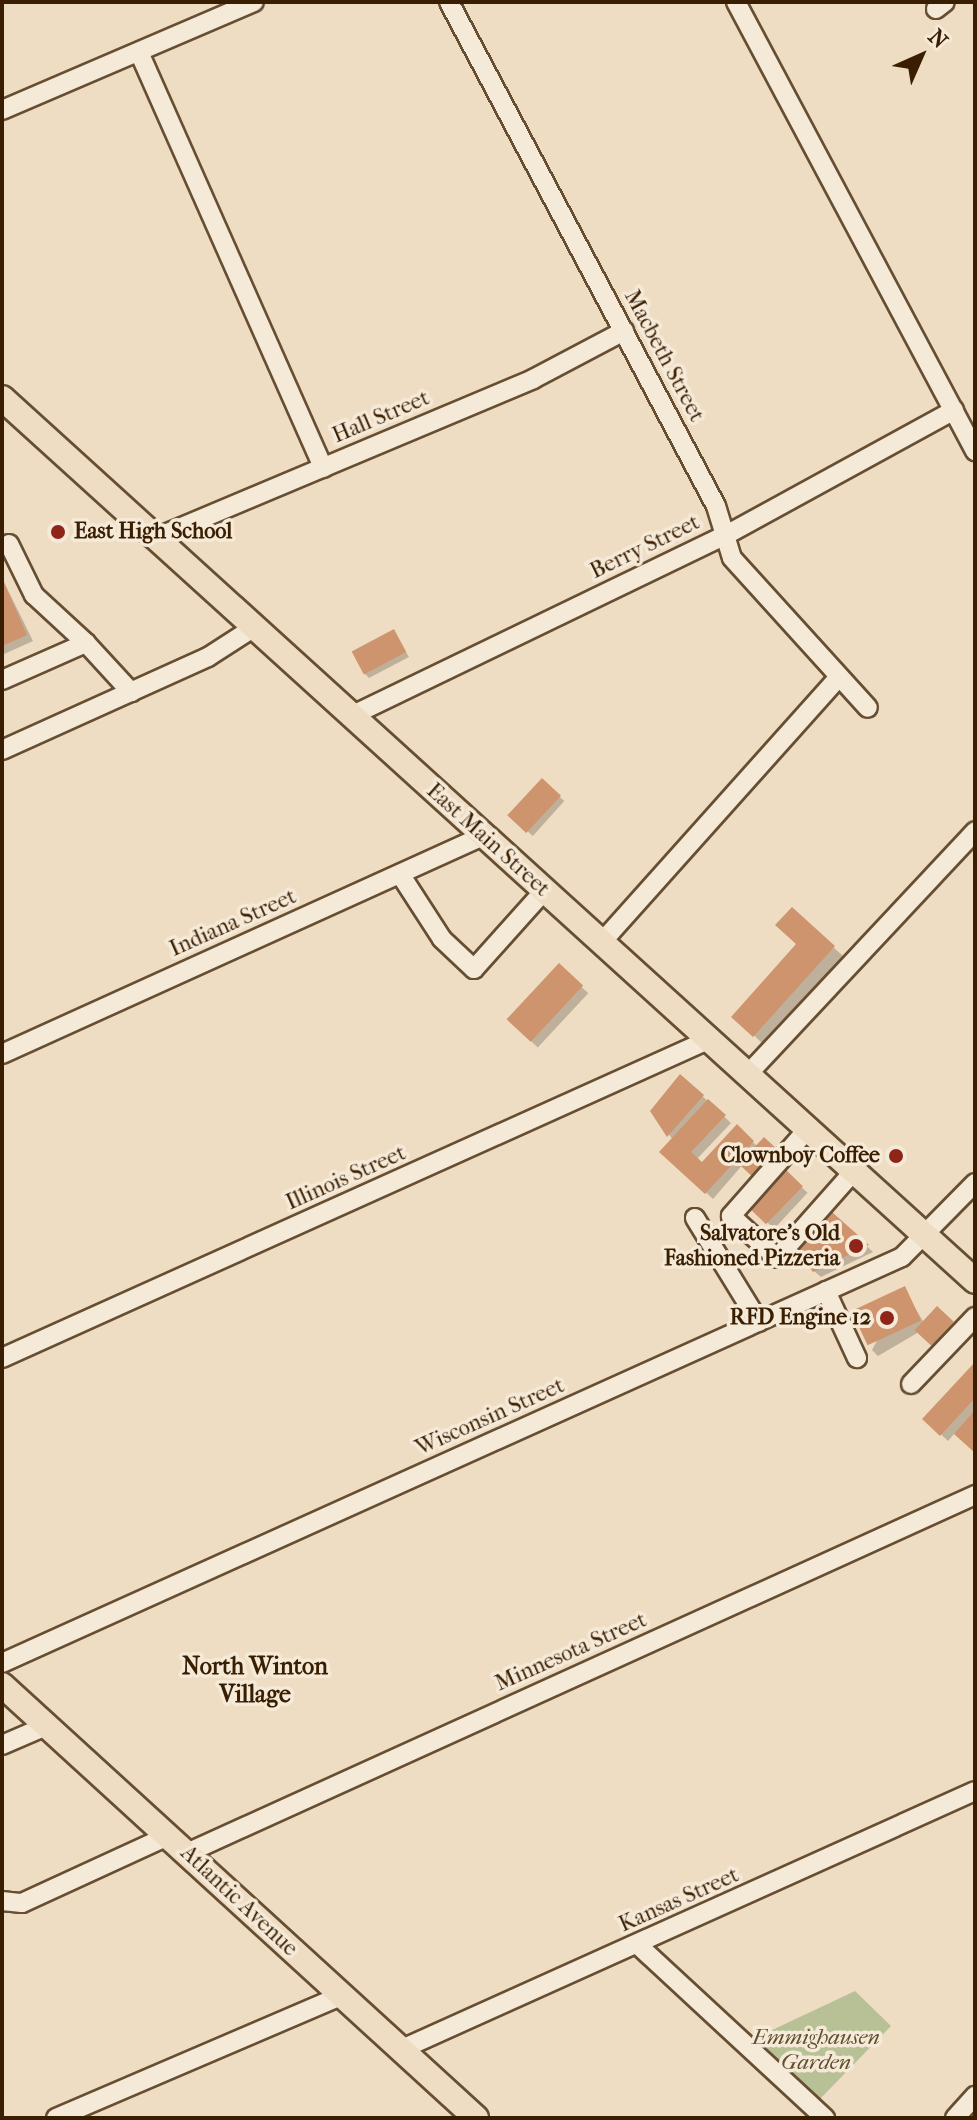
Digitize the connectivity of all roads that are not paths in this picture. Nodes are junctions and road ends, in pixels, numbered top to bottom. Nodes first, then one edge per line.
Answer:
1 (254, 2) edge
2 (449, 2) edge
3 (736, 2) edge
4 (139, 52) junction
5 (2, 110) edge
6 (624, 331) junction
7 (2, 398) edge
8 (954, 410) junction
9 (975, 451) edge
10 (323, 468) junction
11 (726, 535) junction
12 (153, 539) junction
13 (9, 544) dead end
14 (253, 628) junction
15 (86, 643) junction
16 (839, 677) junction
17 (2, 680) edge
18 (131, 692) junction
19 (868, 708) dead end
20 (351, 716) junction
21 (2, 750) edge
22 (975, 831) edge
23 (483, 836) junction
24 (400, 874) junction
25 (544, 891) junction
26 (601, 943) junction
27 (708, 1040) junction
28 (2, 1054) edge
29 (747, 1075) junction
30 (807, 1130) junction
31 (853, 1172) junction
32 (975, 1183) edge
33 (695, 1218) dead end
34 (925, 1237) junction
35 (975, 1281) edge
36 (826, 1291) junction
37 (975, 1317) edge
38 (759, 1322) junction
39 (2, 1358) edge
40 (857, 1358) dead end
41 (911, 1384) dead end
42 (975, 1495) edge
43 (2, 1663) edge
44 (2, 1685) edge
45 (46, 1726) junction
46 (2, 1745) edge
47 (975, 1791) edge
48 (168, 1836) junction
49 (187, 1853) junction
50 (2, 1901) edge
51 (638, 1945) junction
52 (341, 1996) junction
53 (402, 2049) junction
54 (975, 2096) edge
55 (56, 2118) edge
56 (476, 2118) edge
57 (825, 2118) edge
58 (955, 2118) edge

1 - 4 street
2 - 6 street, Macbeth Street
3 - 8 street
4 - 5 street
4 - 10 street
6 - 10 street, Hall Street
6 - 11 street, Macbeth Street
7 - 12 main road, East Main Street
8 - 9 street
8 - 11 street, Berry Street
10 - 12 street, Hall Street
11 - 16 street, Macbeth Street
11 - 20 street, Berry Street
12 - 14 main road, East Main Street
13 - 15 street
14 - 18 street
14 - 20 main road, East Main Street
15 - 17 street
15 - 18 street
16 - 19 street, Macbeth Street
16 - 26 street
18 - 21 street
20 - 23 main road, East Main Street
22 - 29 street
23 - 24 street, Indiana Street
23 - 25 main road, East Main Street
24 - 25 street
24 - 28 street, Indiana Street
25 - 26 main road, East Main Street
26 - 27 main road, East Main Street
27 - 29 main road, East Main Street
27 - 39 street, Illinois Street
29 - 30 main road, East Main Street
30 - 31 main road, East Main Street
30 - 31 street
31 - 34 main road, East Main Street
32 - 34 street, Wisconsin Street
33 - 38 street
34 - 35 main road, East Main Street
34 - 36 street, Wisconsin Street
36 - 38 street, Wisconsin Street
36 - 40 street
37 - 41 street
38 - 43 street, Wisconsin Street
42 - 49 street, Minnesota Street
44 - 45 main road, Atlantic Avenue
45 - 46 street
45 - 48 main road, Atlantic Avenue
47 - 51 street, Kansas Street
48 - 49 main road, Atlantic Avenue
48 - 50 street
49 - 52 main road, Atlantic Avenue
51 - 53 street, Kansas Street
51 - 57 street
52 - 53 main road, Atlantic Avenue
52 - 55 street
53 - 56 main road, Atlantic Avenue
54 - 58 street

